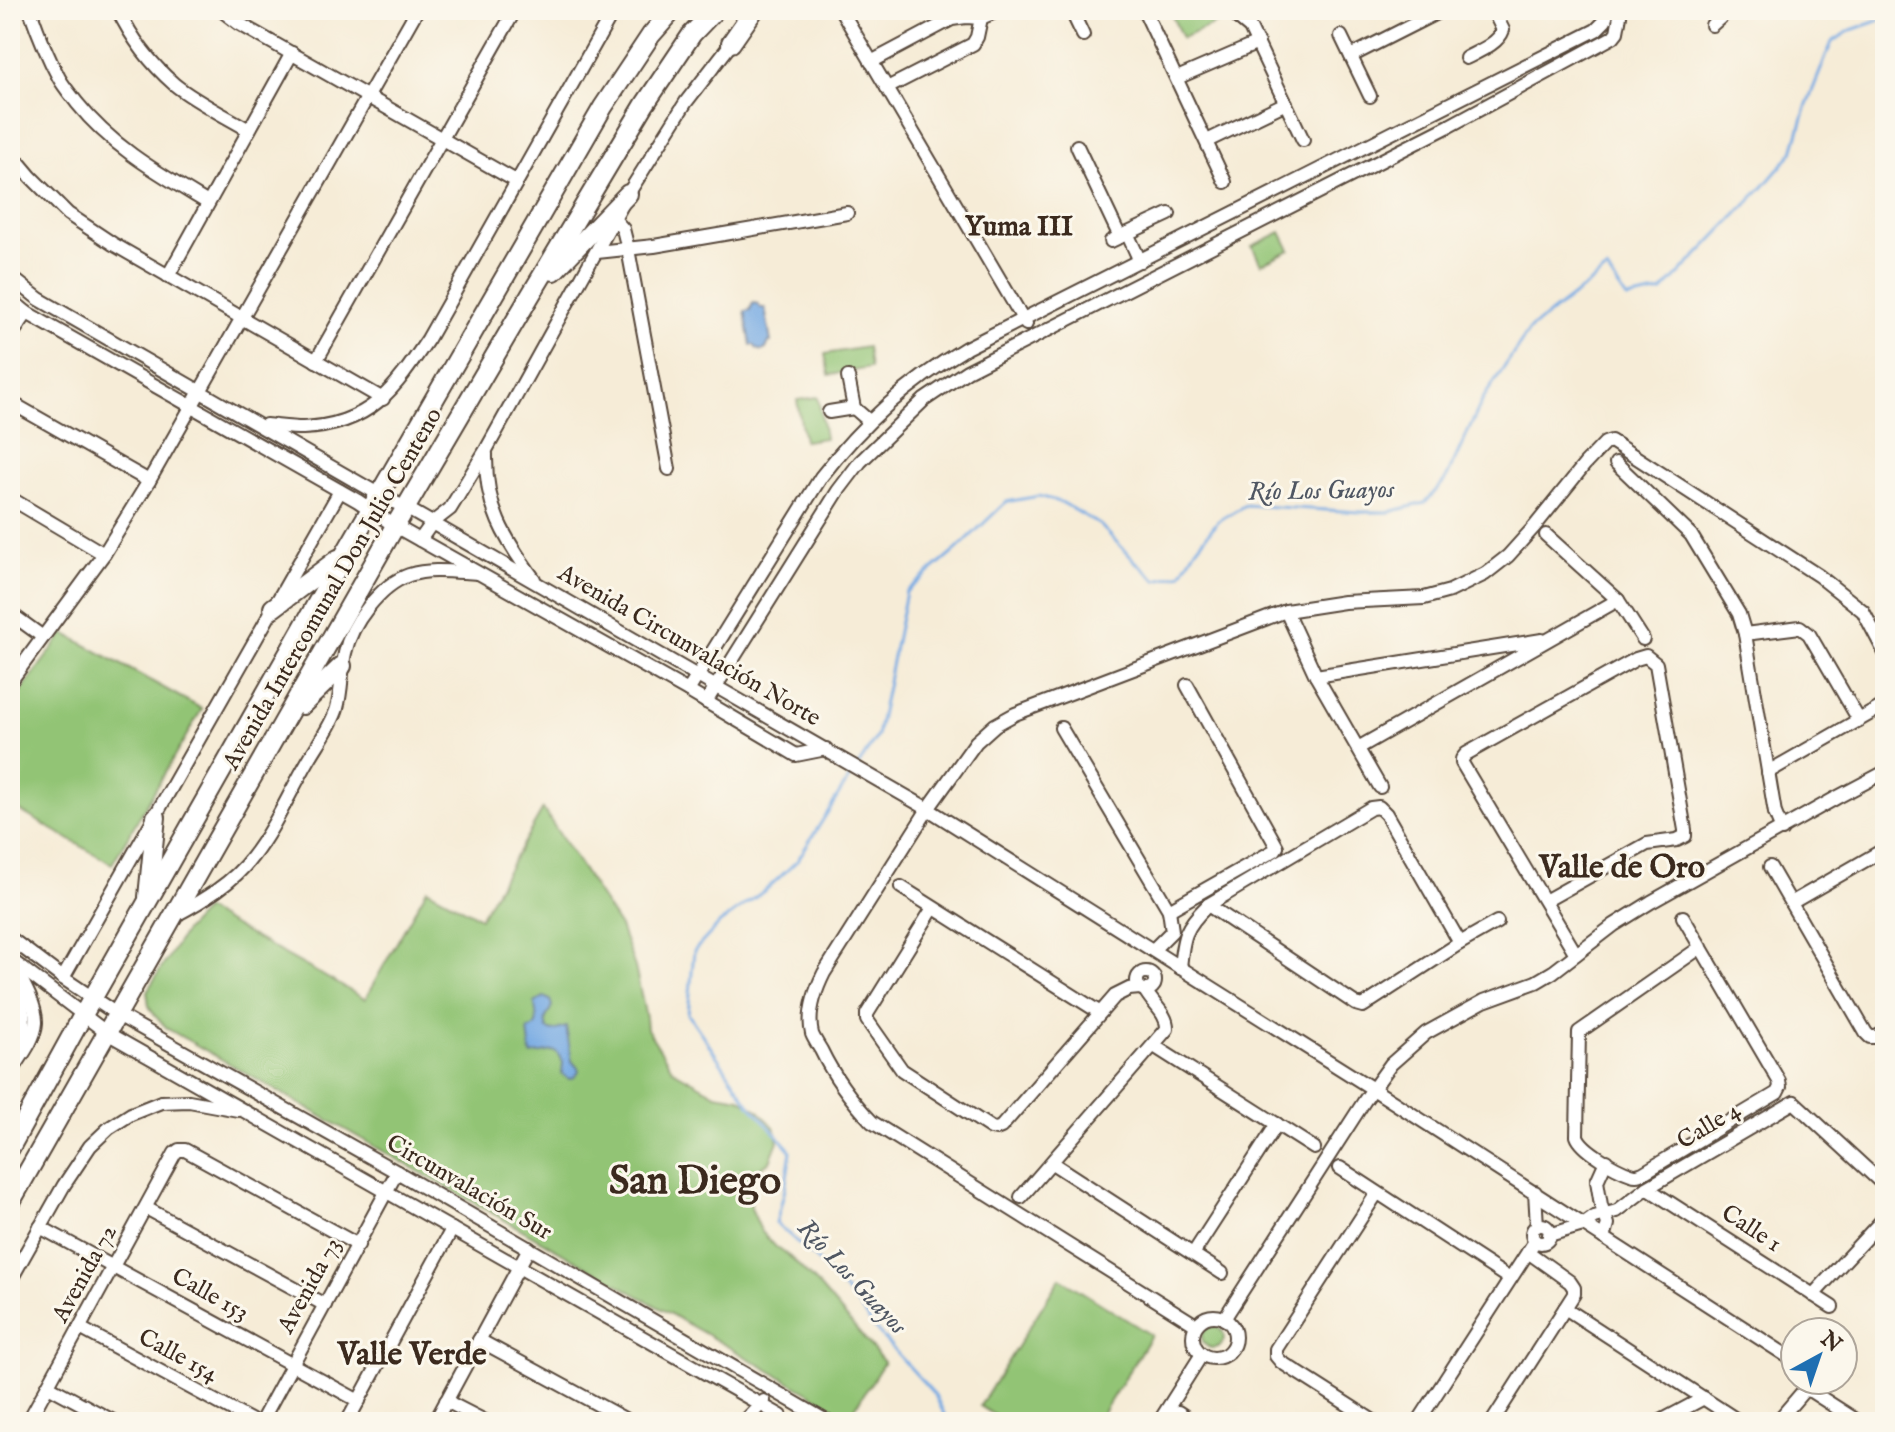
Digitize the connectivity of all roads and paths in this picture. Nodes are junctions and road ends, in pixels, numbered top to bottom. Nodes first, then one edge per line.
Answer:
1 (30, 10) edge
2 (118, 10) edge
3 (221, 10) edge
4 (417, 10) edge
5 (515, 10) edge
6 (614, 10) edge
7 (673, 10) edge
8 (715, 10) edge
9 (754, 10) edge
10 (765, 10) edge
11 (841, 10) edge
12 (1000, 10) edge
13 (1071, 10) edge
14 (1144, 10) edge
15 (1256, 10) edge
16 (1442, 10) edge
17 (1493, 10) edge
18 (1608, 10) edge
19 (1621, 10) edge
20 (1729, 10) edge
21 (1237, 14) edge
22 (981, 18) junction
23 (1712, 25) dead end
24 (1083, 35) dead end
25 (1341, 36) dead end
26 (731, 43) junction
27 (1258, 43) junction
28 (292, 53) junction
29 (1351, 56) junction
30 (1466, 58) dead end
31 (871, 62) junction
32 (1177, 78) junction
33 (887, 88) junction
34 (1370, 96) dead end
35 (368, 97) junction
36 (1286, 103) junction
37 (249, 130) junction
38 (442, 140) junction
39 (1303, 140) dead end
40 (1207, 141) junction
41 (1077, 146) dead end
42 (10, 152) edge
43 (516, 181) junction
44 (1225, 182) dead end
45 (628, 194) junction
46 (208, 203) junction
47 (847, 213) dead end
48 (1169, 214) dead end
49 (615, 220) junction
50 (1214, 224) junction
51 (1119, 237) junction
52 (1223, 241) junction
53 (628, 249) junction
54 (597, 252) junction
55 (1140, 261) junction
56 (10, 276) edge
57 (168, 276) junction
58 (530, 296) junction
59 (10, 299) edge
60 (27, 313) junction
61 (243, 319) junction
62 (1024, 320) junction
63 (1034, 336) junction
64 (10, 337) edge
65 (316, 361) junction
66 (848, 377) dead end
67 (200, 392) junction
68 (383, 399) junction
69 (10, 402) edge
70 (192, 407) junction
71 (854, 408) junction
72 (829, 412) dead end
73 (869, 421) junction
74 (260, 425) junction
75 (486, 450) junction
76 (1616, 463) dead end
77 (669, 469) dead end
78 (149, 481) junction
79 (340, 491) junction
80 (10, 498) edge
81 (376, 502) junction
82 (406, 508) junction
83 (432, 523) junction
84 (395, 526) junction
85 (1546, 535) dead end
86 (420, 540) junction
87 (346, 552) junction
88 (104, 554) junction
89 (479, 573) junction
90 (538, 585) junction
91 (1618, 600) junction
92 (273, 608) junction
93 (1286, 611) junction
94 (10, 613) edge
95 (1745, 634) junction
96 (43, 637) junction
97 (1552, 638) junction
98 (1643, 639) dead end
99 (1885, 653) edge
100 (342, 666) junction
101 (698, 676) junction
102 (1316, 676) junction
103 (10, 682) edge
104 (1187, 685) dead end
105 (715, 686) junction
106 (688, 691) junction
107 (706, 702) junction
108 (1885, 705) edge
109 (288, 718) junction
110 (1859, 720) junction
111 (1061, 728) dead end
112 (1358, 748) junction
113 (826, 749) junction
114 (1768, 772) junction
115 (1884, 775) edge
116 (1380, 787) dead end
117 (928, 809) junction
118 (156, 817) junction
119 (1782, 830) junction
120 (1885, 849) edge
121 (1770, 867) dead end
122 (901, 887) dead end
123 (1545, 901) junction
124 (1791, 903) junction
125 (147, 904) junction
126 (1208, 905) junction
127 (933, 908) junction
128 (1169, 910) junction
129 (172, 917) junction
130 (1683, 917) dead end
131 (1497, 922) dead end
132 (1177, 934) junction
133 (10, 938) edge
134 (1460, 943) junction
135 (1701, 947) junction
136 (1157, 953) junction
137 (1576, 954) junction
138 (12, 965) edge
139 (1180, 968) junction
140 (63, 978) junction
141 (10, 986) edge
142 (1142, 989) junction
143 (93, 998) junction
144 (17, 1012) edge
145 (1099, 1012) junction
146 (83, 1015) junction
147 (118, 1015) junction
148 (1885, 1032) edge
149 (107, 1033) junction
150 (1154, 1046) junction
151 (20, 1056) junction
152 (10, 1074) edge
153 (1373, 1089) junction
154 (249, 1112) junction
155 (1277, 1124) junction
156 (10, 1148) edge
157 (1314, 1148) dead end
158 (1606, 1161) junction
159 (1052, 1163) junction
160 (1340, 1168) dead end
161 (397, 1172) junction
162 (1885, 1186) edge
163 (1647, 1188) junction
164 (387, 1191) junction
165 (1535, 1192) junction
166 (1377, 1193) junction
167 (1021, 1197) dead end
168 (10, 1203) edge
169 (146, 1208) junction
170 (1604, 1215) junction
171 (1885, 1217) edge
172 (1583, 1225) junction
173 (1537, 1226) junction
174 (40, 1227) junction
175 (452, 1229) junction
176 (1549, 1235) junction
177 (1604, 1238) junction
178 (358, 1245) junction
179 (1532, 1247) junction
180 (529, 1248) junction
181 (1193, 1254) junction
182 (114, 1267) junction
183 (520, 1267) junction
184 (1222, 1273) dead end
185 (1510, 1279) junction
186 (10, 1281) edge
187 (1813, 1295) junction
188 (325, 1305) junction
189 (1832, 1307) dead end
190 (1565, 1308) junction
191 (1224, 1319) junction
192 (1196, 1325) junction
193 (80, 1328) junction
194 (479, 1340) junction
195 (1779, 1351) edge
196 (1202, 1354) junction
197 (292, 1365) junction
198 (48, 1386) junction
199 (774, 1390) junction
200 (1798, 1396) edge
201 (1824, 1396) edge
202 (1704, 1398) junction
203 (359, 1401) junction
204 (446, 1401) junction
205 (796, 1402) junction
206 (761, 1405) junction
207 (1178, 1412) dead end
208 (778, 1419) edge
209 (29, 1420) edge
210 (115, 1422) edge
211 (254, 1422) edge
212 (261, 1422) edge
213 (347, 1422) edge
214 (435, 1422) edge
215 (487, 1422) edge
216 (630, 1422) edge
217 (744, 1422) edge
218 (828, 1422) edge
219 (1159, 1422) edge
220 (1193, 1422) edge
221 (1375, 1422) edge
222 (1418, 1422) edge
223 (1492, 1422) edge
224 (1659, 1422) edge
225 (1740, 1422) edge
226 (1777, 1422) edge
227 (1859, 1422) edge

1 - 46 street
2 - 37 street
3 - 28 street
4 - 35 street
5 - 38 street
6 - 43 street, Avenida Intercomunal Don Julio Centeno
7 - 81 main road, Avenida Intercomunal Don Julio Centeno
8 - 58 main road, Avenida Intercomunal Don Julio Centeno
9 - 26 main road
10 - 26 street
11 - 31 street
12 - 22 street
13 - 24 street
14 - 32 street
15 - 21 street
16 - 29 street
17 - 30 street
18 - 50 street
19 - 52 street
20 - 23 street
21 - 27 street
22 - 31 street
22 - 33 street
25 - 29 street
26 - 45 street
27 - 32 street
27 - 36 street
28 - 35 street
28 - 37 street
29 - 34 street
31 - 33 street
32 - 40 street
33 - 62 street
35 - 38 street
35 - 61 street
36 - 39 street
36 - 40 street
37 - 46 street
38 - 43 street
38 - 65 street
40 - 44 street
41 - 51 street
42 - 57 street
43 - 68 street, Avenida Intercomunal Don Julio Centeno
45 - 49 street
45 - 58 main road
46 - 57 street
47 - 53 street
48 - 51 street
49 - 53 street
49 - 54 street
50 - 52 street
50 - 55 street
51 - 55 street
52 - 63 street
53 - 54 street
53 - 77 street
54 - 75 street
55 - 62 street
56 - 67 street, Avenida Circunvalación Norte
57 - 61 street
58 - 82 main road, Avenida Intercomunal Don Julio Centeno
59 - 60 street, Avenida Circunvalación Norte
60 - 64 street
60 - 70 street, Avenida Circunvalación Norte
61 - 65 street
61 - 67 street
62 - 63 street
62 - 73 street
63 - 105 street
65 - 68 street
66 - 71 street
67 - 70 street
67 - 74 street, Avenida Circunvalación Norte
68 - 74 street, Avenida Intercomunal Don Julio Centeno
69 - 78 street
70 - 78 street
70 - 79 street, Avenida Circunvalación Norte
71 - 72 street
71 - 73 street
73 - 101 street
74 - 81 street, Avenida Circunvalación Norte
75 - 83 street
75 - 90 street
76 - 95 street
78 - 88 street
79 - 81 street, Avenida Circunvalación Norte
79 - 92 street, Avenida Intercomunal Don Julio Centeno
80 - 88 street
81 - 82 street, Avenida Circunvalación Norte
81 - 84 street, Avenida Circunvalación Norte
81 - 87 main road, Avenida Intercomunal Don Julio Centeno
82 - 83 street, Avenida Circunvalación Norte
82 - 84 main road, Avenida Intercomunal Don Julio Centeno
83 - 86 street
83 - 90 street, Avenida Circunvalación Norte
84 - 86 street, Avenida Circunvalación Norte
84 - 109 main road, Avenida Intercomunal Don Julio Centeno
85 - 91 street
86 - 89 street, Avenida Circunvalación Norte
87 - 92 main road
87 - 125 main road, Avenida Intercomunal Don Julio Centeno
88 - 96 street
89 - 100 street
89 - 106 street, Avenida Circunvalación Norte
90 - 101 street, Avenida Circunvalación Norte
91 - 97 street
91 - 98 street
92 - 118 street, Avenida Intercomunal Don Julio Centeno
93 - 99 street
93 - 102 street
93 - 117 street
94 - 96 street
95 - 110 street
95 - 114 street
96 - 103 street
97 - 102 street
97 - 112 street
100 - 109 main road
100 - 129 street
101 - 105 street, Avenida Circunvalación Norte
101 - 106 street
102 - 112 street
104 - 128 street
105 - 107 street
105 - 113 street, Avenida Circunvalación Norte
106 - 107 street, Avenida Circunvalación Norte
107 - 113 street, Avenida Circunvalación Norte
108 - 110 street
109 - 129 main road, Avenida Intercomunal Don Julio Centeno
110 - 114 street
111 - 128 street
112 - 116 street
113 - 117 street
114 - 119 street
115 - 119 street
117 - 136 street
117 - 192 street
118 - 125 main road
118 - 140 street, Avenida Intercomunal Don Julio Centeno
119 - 137 street
120 - 124 street
121 - 124 street
122 - 127 street
123 - 123 street
123 - 137 street
124 - 148 street
125 - 143 main road, Avenida Intercomunal Don Julio Centeno
126 - 132 street
126 - 134 street
126 - 134 street
127 - 145 street
127 - 145 street
128 - 132 street
129 - 147 main road, Avenida Intercomunal Don Julio Centeno
130 - 135 street
131 - 134 street
132 - 136 street
132 - 139 street
133 - 140 street
135 - 158 street
135 - 158 street
136 - 139 street
136 - 142 street
137 - 153 street
138 - 146 street
138 - 151 street
139 - 153 street
140 - 143 street
141 - 144 street
142 - 145 street
142 - 150 street
143 - 146 main road, Avenida Intercomunal Don Julio Centeno
143 - 147 street, Circunvalación Sur
144 - 151 street
146 - 149 street, Circunvalación Sur
146 - 156 main road, Avenida Intercomunal Don Julio Centeno
147 - 149 main road, Avenida Intercomunal Don Julio Centeno
147 - 161 street, Circunvalación Sur
149 - 154 street, Circunvalación Sur
149 - 168 main road, Avenida Intercomunal Don Julio Centeno
150 - 155 street
150 - 159 street
151 - 152 street
153 - 165 street
153 - 191 street
154 - 164 street, Circunvalación Sur
154 - 174 street
155 - 157 street
155 - 181 street
158 - 170 street
159 - 167 street
159 - 181 street
160 - 166 street
161 - 164 street, Avenida 73
161 - 180 street, Circunvalación Sur
162 - 163 street, Calle 4
163 - 170 street, Calle 4
163 - 187 street, Calle 1
164 - 175 street, Circunvalación Sur
164 - 178 street, Avenida 73
165 - 172 street
165 - 173 street
166 - 185 street
166 - 221 street
169 - 178 street, Avenida 72
169 - 182 street, Avenida 72
169 - 188 street
170 - 172 street, Calle 4
170 - 177 street
171 - 187 street
172 - 176 street, Calle 4
172 - 177 street
173 - 176 street
173 - 179 street
174 - 182 street, Calle 153
174 - 186 street
175 - 183 street, Circunvalación Sur
175 - 203 street
176 - 179 street, Calle 4
177 - 195 street
178 - 188 street, Avenida 73
179 - 185 street
179 - 190 street
180 - 183 street
180 - 199 street, Circunvalación Sur
181 - 184 street
182 - 193 street, Avenida 72
182 - 197 street, Calle 153
183 - 194 street
183 - 206 street, Circunvalación Sur
185 - 222 street
187 - 189 street, Calle 1
188 - 197 street, Avenida 73
190 - 202 street
190 - 223 street
191 - 192 street
191 - 196 street
192 - 196 street
193 - 198 street, Avenida 72
193 - 211 street, Calle 154
194 - 204 street
194 - 216 street
196 - 219 street
197 - 203 street, Calle 153
197 - 212 street, Avenida 73
198 - 209 street, Avenida 72
198 - 210 street
199 - 205 street, Circunvalación Sur
199 - 206 street
200 - 226 street
201 - 227 street
202 - 224 street
202 - 225 street
203 - 213 street
204 - 214 street
204 - 215 street
205 - 208 street
205 - 218 street, Circunvalación Sur
206 - 208 street, Circunvalación Sur
206 - 217 street
207 - 220 street

